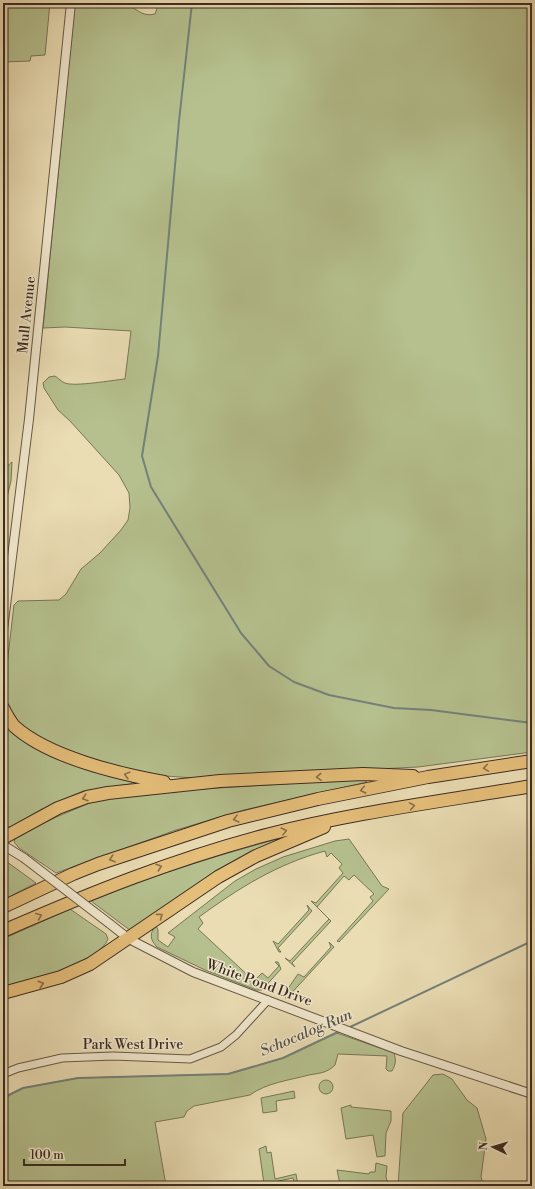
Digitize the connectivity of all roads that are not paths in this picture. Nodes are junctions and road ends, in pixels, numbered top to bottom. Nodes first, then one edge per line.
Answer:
1 (71, 3) edge
2 (3, 630) edge
3 (3, 708) edge
4 (532, 761) edge
5 (428, 777) junction
6 (179, 785) junction
7 (532, 786) edge
8 (344, 818) junction
9 (3, 838) edge
10 (3, 845) edge
11 (3, 907) edge
12 (3, 931) edge
13 (128, 939) junction
14 (3, 993) edge
15 (268, 1000) junction
16 (3, 1074) edge
17 (532, 1094) edge

1 - 2 street, Mull Avenue
6 -> 3 highway
4 -> 5 highway
5 -> 6 highway
5 -> 11 highway
6 -> 9 highway
8 -> 7 highway
12 -> 8 highway
13 -> 8 highway
10 - 13 street, White Pond Drive, bridge
14 -> 13 highway
13 - 15 street, White Pond Drive
15 - 16 street, Park West Drive
15 - 17 street, White Pond Drive

